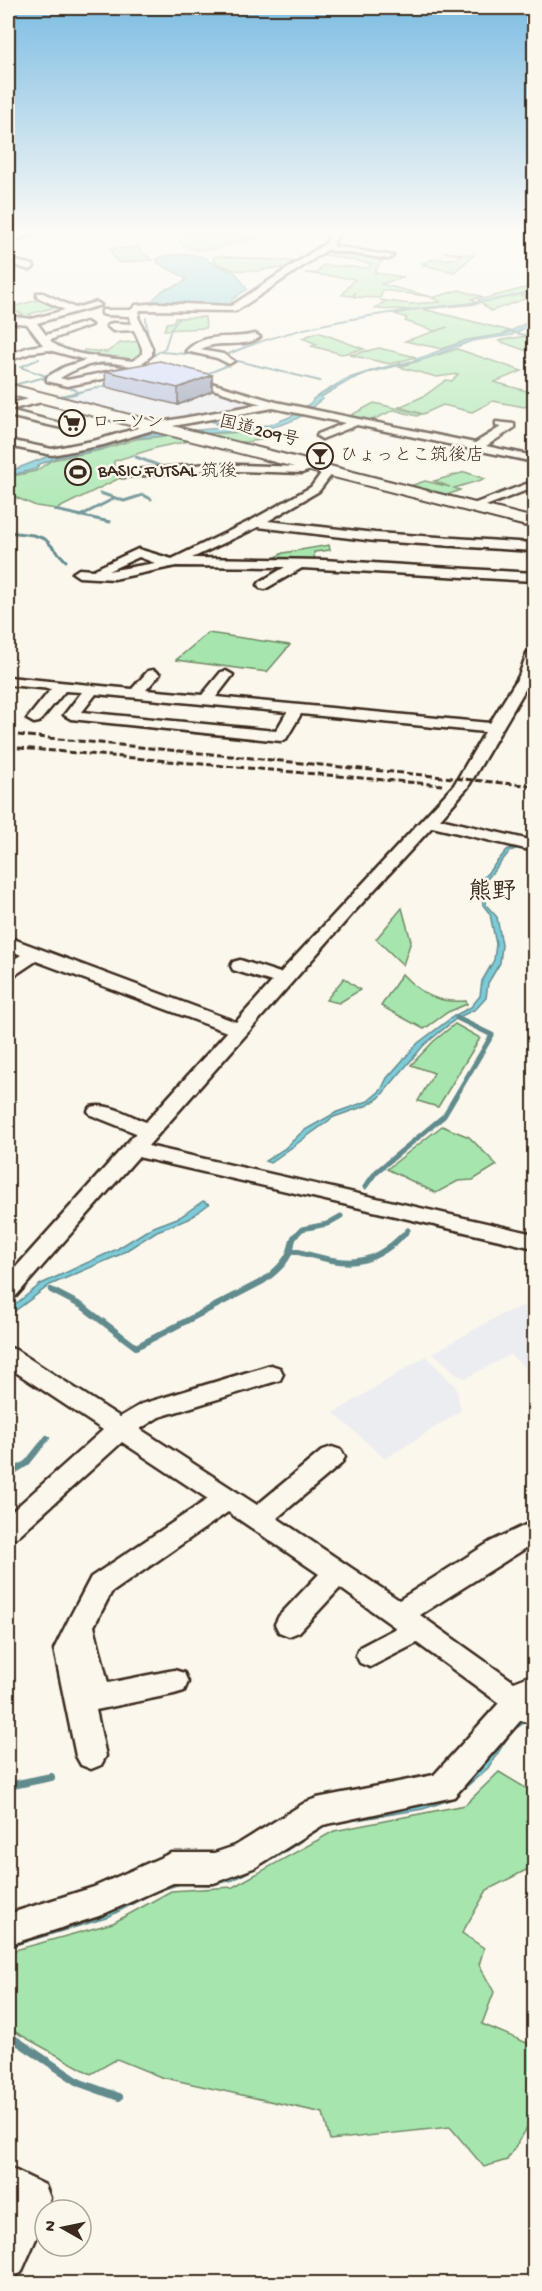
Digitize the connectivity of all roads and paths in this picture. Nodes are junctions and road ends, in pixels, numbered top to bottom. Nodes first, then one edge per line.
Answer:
1 (43, 336) edge
2 (60, 336) edge
3 (118, 336) edge
4 (141, 336) edge
5 (249, 336) edge
6 (114, 337) dead end
7 (255, 337) junction
8 (63, 339) dead end
9 (48, 341) junction
10 (269, 341) dead end
11 (9, 356) edge
12 (98, 359) junction
13 (229, 361) dead end
14 (140, 366) junction
15 (8, 388) edge
16 (46, 398) junction
17 (274, 405) junction
18 (8, 407) edge
19 (8, 413) edge
20 (356, 422) junction
21 (500, 424) dead end
22 (156, 426) junction
23 (60, 429) dead end
24 (8, 432) edge
25 (322, 436) dead end
26 (8, 443) edge
27 (84, 446) junction
28 (477, 447) junction
29 (534, 459) edge
30 (312, 466) junction
31 (329, 470) junction
32 (122, 474) dead end
33 (526, 487) dead end
34 (471, 507) junction
35 (256, 523) junction
36 (534, 523) edge
37 (534, 546) edge
38 (172, 562) junction
39 (299, 564) junction
40 (84, 573) dead end
41 (534, 577) edge
42 (265, 585) dead end
43 (534, 653) edge
44 (153, 674) dead end
45 (226, 675) dead end
46 (8, 681) edge
47 (529, 683) edge
48 (61, 686) junction
49 (92, 689) junction
50 (135, 694) junction
51 (206, 701) junction
52 (296, 710) junction
53 (71, 715) junction
54 (34, 719) dead end
55 (126, 721) junction
56 (61, 729) dead end
57 (494, 729) junction
58 (118, 735) dead end
59 (428, 821) junction
60 (534, 846) edge
61 (8, 942) edge
62 (34, 954) junction
63 (240, 966) dead end
64 (8, 971) edge
65 (285, 980) junction
66 (241, 1030) junction
67 (98, 1111) dead end
68 (151, 1131) junction
69 (134, 1149) junction
70 (534, 1241) edge
71 (8, 1290) edge
72 (8, 1357) edge
73 (271, 1374) dead end
74 (120, 1429) junction
75 (332, 1457) dead end
76 (228, 1498) junction
77 (258, 1519) junction
78 (8, 1530) edge
79 (534, 1531) edge
80 (338, 1572) junction
81 (409, 1622) junction
82 (289, 1624) dead end
83 (80, 1625) junction
84 (370, 1655) dead end
85 (174, 1682) dead end
86 (525, 1700) edge
87 (91, 1756) dead end
88 (8, 1930) edge
89 (8, 2185) edge
90 (8, 2260) edge

1 - 9 street
2 - 9 street
3 - 6 street
4 - 14 street
5 - 7 street
7 - 10 street
7 - 13 street
8 - 9 street
9 - 11 street
9 - 12 street
12 - 14 street
12 - 14 street
14 - 17 street
15 - 16 highway, 国道209号
16 - 18 street
16 - 22 highway, 国道209号
17 - 20 street
17 - 22 street
19 - 23 street
20 - 25 street
20 - 28 street
21 - 28 street
22 - 27 street
22 - 30 highway, 国道209号
24 - 27 street
26 - 27 street
28 - 29 street
30 - 31 highway, 国道209号
30 - 32 street
31 - 34 highway, 国道209号
31 - 35 street
33 - 34 street
34 - 36 highway, 国道209号
35 - 37 street
35 - 38 street
38 - 39 street
38 - 40 street
39 - 41 street
39 - 42 street
43 - 47 street
44 - 50 street
45 - 51 street
46 - 48 street
47 - 57 street
48 - 49 street
48 - 54 street
49 - 50 street
49 - 53 street
50 - 51 street
51 - 52 street
52 - 55 street
52 - 57 street
53 - 55 street
53 - 56 street
55 - 58 street
57 - 59 street
59 - 60 street
59 - 65 street
61 - 62 street
62 - 64 street
62 - 66 street
63 - 65 street
65 - 66 street
66 - 68 street
67 - 68 street
68 - 69 street
69 - 70 street
69 - 71 street
72 - 74 street
73 - 74 street
74 - 76 street
74 - 78 street
75 - 77 street
76 - 77 street
76 - 83 street
77 - 80 street
79 - 81 street
80 - 81 street
80 - 82 street
81 - 84 street
81 - 86 street
83 - 85 street
83 - 87 street
86 - 88 street
89 - 90 street

